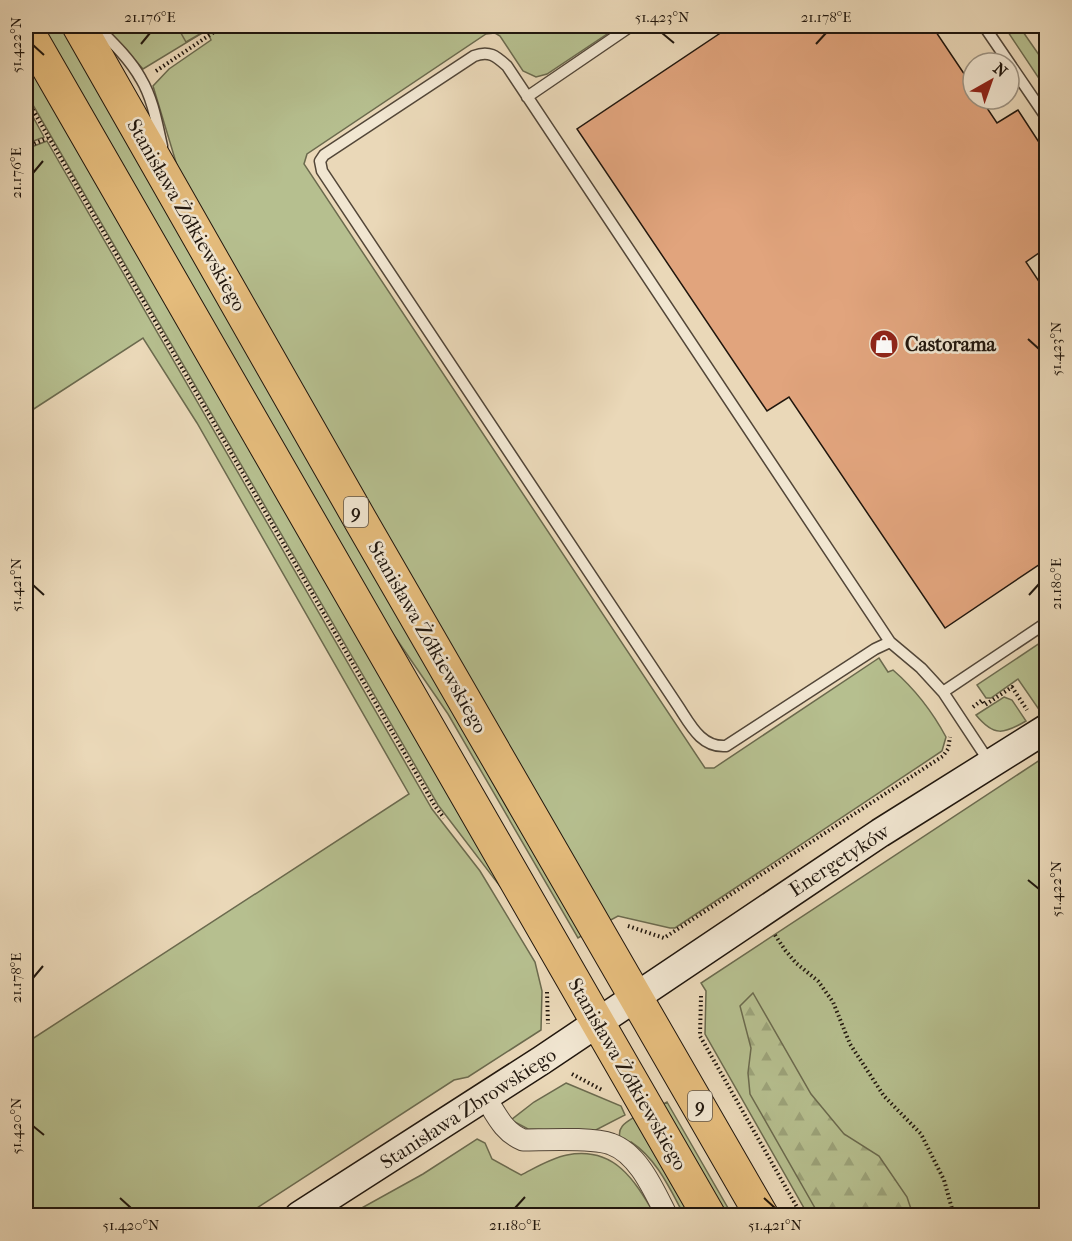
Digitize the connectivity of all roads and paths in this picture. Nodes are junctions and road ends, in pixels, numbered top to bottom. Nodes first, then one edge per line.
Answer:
1 (79, 26) edge
2 (96, 26) edge
3 (229, 26) edge
4 (631, 26) edge
5 (984, 26) edge
6 (26, 29) edge
7 (142, 80) junction
8 (526, 97) junction
9 (26, 98) edge
10 (1047, 117) edge
11 (48, 138) junction
12 (26, 147) edge
13 (177, 195) junction
14 (1047, 623) edge
15 (890, 642) junction
16 (943, 692) junction
17 (959, 716) junction
18 (1045, 730) edge
19 (991, 763) junction
20 (448, 823) dead end
21 (761, 912) junction
22 (619, 923) dead end
23 (546, 988) dead end
24 (701, 996) dead end
25 (636, 998) junction
26 (598, 1023) junction
27 (549, 1030) dead end
28 (574, 1073) dead end
29 (608, 1094) dead end
30 (485, 1097) junction
31 (299, 1215) edge
32 (667, 1215) edge
33 (709, 1215) edge
34 (762, 1215) edge
35 (802, 1215) edge
36 (954, 1215) edge

1 - 13 main road, Stanisława Żółkiewskiego / 9
2 - 7 lane
3 - 7 path
4 - 8 lane
5 - 10 lane
6 - 26 main road, Stanisława Żółkiewskiego / 9
7 - 13 lane
8 - 15 lane
8 - 15 lane
9 - 11 path
11 - 12 path
11 - 20 path
13 - 25 main road, Stanisława Żółkiewskiego / 9
14 - 16 lane
15 - 16 lane
16 - 17 lane
17 - 18 path
17 - 19 lane
17 - 22 path
18 - 19 main road, Energetyków
19 - 21 main road, Energetyków
21 - 25 main road, Energetyków
21 - 36 path
23 - 27 path
24 - 35 path
25 - 26 main road, Stanisława Zbrowskiego
25 - 34 main road, Stanisława Żółkiewskiego / 9
26 - 30 main road, Stanisława Zbrowskiego
26 - 33 main road, Stanisława Żółkiewskiego / 9
28 - 29 path
30 - 31 main road, Stanisława Zbrowskiego
30 - 32 street

